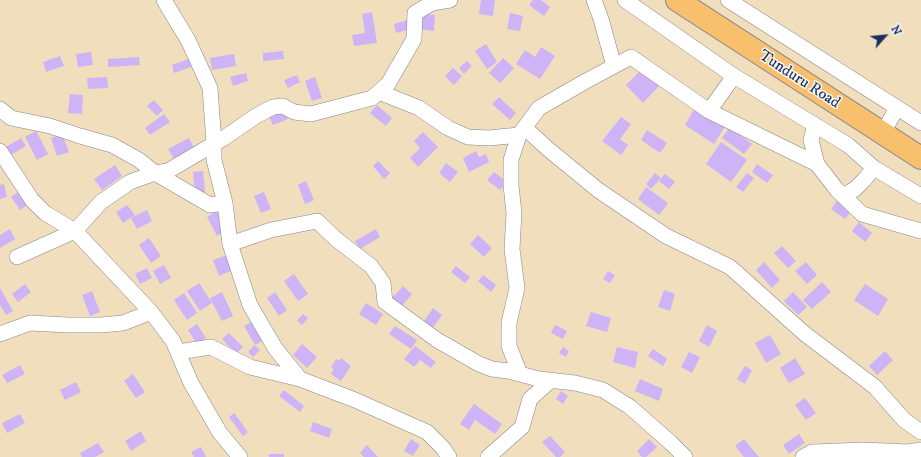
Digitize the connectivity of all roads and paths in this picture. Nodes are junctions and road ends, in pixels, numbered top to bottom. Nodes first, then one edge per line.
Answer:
1 (164, 0) edge
2 (450, 0) edge
3 (594, 0) edge
4 (625, 0) edge
5 (677, 0) edge
6 (728, 0) edge
7 (614, 66) junction
8 (734, 76) junction
9 (379, 92) junction
10 (897, 108) junction
11 (0, 109) edge
12 (709, 111) junction
13 (921, 123) edge
14 (815, 125) junction
15 (522, 132) junction
16 (882, 134) junction
17 (214, 143) junction
18 (0, 151) edge
19 (921, 158) edge
20 (817, 164) junction
21 (874, 168) junction
22 (155, 172) junction
23 (843, 196) junction
24 (921, 196) edge
25 (225, 203) junction
26 (75, 231) junction
27 (921, 231) edge
28 (230, 244) junction
29 (17, 257) dead end
30 (151, 312) junction
31 (0, 334) edge
32 (178, 352) junction
33 (520, 374) junction
34 (300, 379) junction
35 (551, 380) junction
36 (921, 432) edge
37 (921, 450) edge
38 (240, 457) edge
39 (449, 457) edge
40 (488, 457) edge
41 (684, 457) edge
42 (802, 457) edge

1 - 17 street
2 - 9 street
3 - 7 street
4 - 8 street
5 - 16 highway, Tunduru Road
6 - 10 street
7 - 12 street
7 - 15 street
8 - 12 street
8 - 14 street
9 - 15 street
9 - 17 street
10 - 13 street
10 - 16 street
11 - 22 street
12 - 20 street
14 - 20 street
14 - 21 street
15 - 33 street
15 - 36 street
16 - 19 highway, Tunduru Road
17 - 22 street
17 - 25 street
18 - 26 street
20 - 23 street
21 - 23 street
21 - 24 street
22 - 25 street
22 - 26 street
23 - 27 street
25 - 28 street
26 - 29 street
26 - 30 street
28 - 33 street
28 - 34 street
30 - 31 street
30 - 32 street
32 - 34 street
32 - 38 street
33 - 35 street
34 - 39 street
35 - 40 street
35 - 41 street
37 - 42 street

